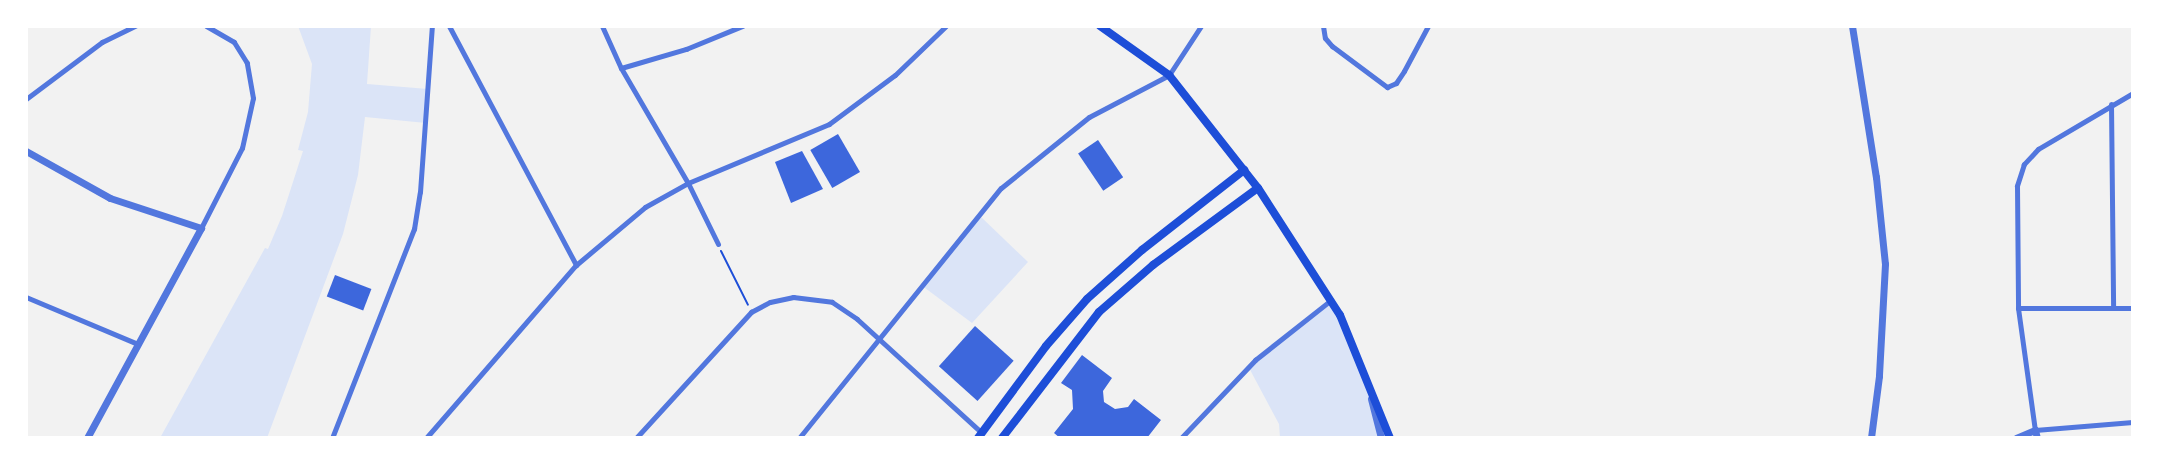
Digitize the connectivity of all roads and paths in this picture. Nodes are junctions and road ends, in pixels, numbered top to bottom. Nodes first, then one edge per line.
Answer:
1 (135, 26) edge
2 (206, 26) edge
3 (432, 26) edge
4 (448, 26) edge
5 (602, 26) edge
6 (742, 26) edge
7 (946, 26) edge
8 (1100, 26) edge
9 (1201, 26) edge
10 (1323, 26) edge
11 (1428, 26) edge
12 (1852, 26) edge
13 (622, 68) junction
14 (1168, 75) junction
15 (2133, 93) edge
16 (26, 99) edge
17 (2111, 104) junction
18 (26, 151) edge
19 (1244, 170) junction
20 (688, 183) junction
21 (1258, 188) junction
22 (200, 228) junction
23 (718, 244) joint
24 (576, 265) junction
25 (26, 297) edge
26 (1332, 299) junction
27 (2018, 308) junction
28 (2113, 308) junction
29 (2133, 308) edge
30 (751, 312) junction
31 (878, 337) junction
32 (138, 344) junction
33 (1370, 394) junction
34 (2133, 422) edge
35 (2036, 434) edge
36 (983, 436) edge
37 (87, 438) edge
38 (332, 438) edge
39 (426, 438) edge
40 (636, 438) edge
41 (799, 438) edge
42 (1002, 438) edge
43 (1180, 438) edge
44 (1381, 438) edge
45 (1390, 438) edge
46 (1871, 438) edge
47 (2016, 438) edge

1 - 16 street
2 - 22 street
3 - 38 street
4 - 24 street
5 - 13 street
6 - 13 street
7 - 20 street
8 - 14 main road
9 - 14 street
10 - 11 street
12 - 46 street
13 - 20 street
14 - 19 main road
14 - 31 street
15 - 17 street
17 - 27 street
17 - 28 street
18 - 22 street
19 - 21 main road
19 - 36 main road
20 - 23 street
20 - 24 street
21 - 26 main road
21 - 42 main road
22 - 32 street
23 - 30 path
24 - 39 street
25 - 32 street
26 - 33 main road
26 - 43 street
27 - 28 street
27 - 35 street
28 - 29 street
30 - 31 street
30 - 40 street
31 - 36 street
31 - 41 street
32 - 37 street
33 - 44 street
33 - 45 main road
34 - 35 street
35 - 47 street

